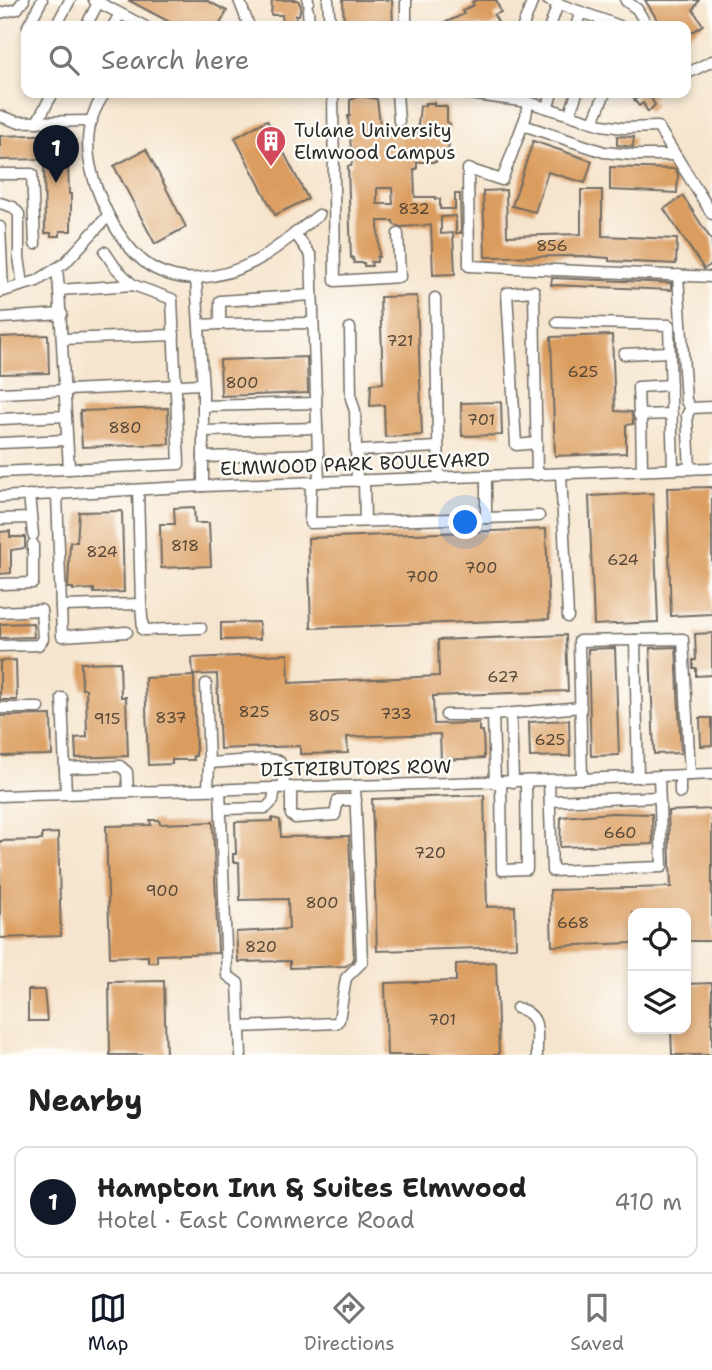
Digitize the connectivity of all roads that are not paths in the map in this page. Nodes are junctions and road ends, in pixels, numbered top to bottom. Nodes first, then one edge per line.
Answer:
1 (23, 0) edge
2 (42, 0) edge
3 (70, 0) edge
4 (239, 0) edge
5 (328, 0) edge
6 (405, 0) edge
7 (533, 0) edge
8 (626, 0) edge
9 (553, 2) edge
10 (103, 3) edge
11 (581, 12) junction
12 (0, 13) edge
13 (120, 13) junction
14 (244, 14) junction
15 (31, 21) edge
16 (59, 21) edge
17 (90, 21) edge
18 (116, 21) edge
19 (134, 21) edge
20 (240, 21) edge
21 (247, 21) edge
22 (330, 21) edge
23 (405, 21) edge
24 (525, 21) edge
25 (551, 21) edge
26 (578, 21) edge
27 (599, 21) edge
28 (644, 21) edge
29 (712, 61) edge
30 (691, 72) edge
31 (49, 98) edge
32 (101, 98) edge
33 (333, 98) edge
34 (397, 98) edge
35 (525, 98) edge
36 (550, 98) edge
37 (575, 98) edge
38 (603, 98) edge
39 (548, 106) junction
40 (570, 113) junction
41 (0, 116) edge
42 (92, 121) junction
43 (399, 121) dead end
44 (37, 122) junction
45 (593, 122) junction
46 (523, 125) junction
47 (675, 155) junction
48 (0, 174) edge
49 (0, 203) edge
50 (712, 214) edge
51 (319, 215) dead end
52 (108, 216) junction
53 (0, 227) edge
54 (295, 233) junction
55 (398, 234) dead end
56 (34, 244) dead end
57 (105, 252) dead end
58 (57, 268) junction
59 (678, 275) junction
60 (712, 277) edge
61 (197, 279) junction
62 (23, 285) junction
63 (133, 285) junction
64 (59, 290) junction
65 (1, 291) edge
66 (312, 295) junction
67 (435, 298) dead end
68 (62, 314) junction
69 (0, 318) edge
70 (557, 322) dead end
71 (313, 323) junction
72 (220, 324) junction
73 (199, 325) junction
74 (350, 328) dead end
75 (174, 335) junction
76 (63, 339) junction
77 (670, 352) junction
78 (624, 354) dead end
79 (202, 384) junction
80 (671, 385) junction
81 (177, 386) junction
82 (65, 391) junction
83 (0, 393) edge
84 (316, 403) junction
85 (203, 407) junction
86 (712, 407) edge
87 (691, 408) junction
88 (671, 414) junction
89 (641, 415) junction
90 (66, 416) junction
91 (0, 419) edge
92 (317, 428) junction
93 (203, 431) junction
94 (67, 440) junction
95 (0, 443) edge
96 (537, 443) junction
97 (438, 447) junction
98 (356, 451) junction
99 (318, 454) junction
100 (203, 457) junction
101 (712, 468) edge
102 (69, 469) junction
103 (673, 469) junction
104 (690, 469) junction
105 (642, 470) junction
106 (0, 472) edge
107 (561, 474) junction
108 (537, 475) junction
109 (485, 477) junction
110 (439, 479) junction
111 (360, 481) junction
112 (315, 483) junction
113 (203, 486) junction
114 (138, 490) junction
115 (57, 494) junction
116 (29, 495) junction
117 (0, 497) edge
118 (539, 516) dead end
119 (30, 518) junction
120 (486, 518) junction
121 (0, 519) edge
122 (365, 520) junction
123 (0, 584) edge
124 (141, 604) junction
125 (61, 606) junction
126 (0, 612) edge
127 (568, 617) dead end
128 (201, 628) dead end
129 (127, 632) dead end
130 (635, 640) junction
131 (0, 646) edge
132 (206, 684) dead end
133 (62, 698) dead end
134 (581, 707) junction
135 (0, 708) edge
136 (39, 708) dead end
137 (511, 714) junction
138 (446, 715) dead end
139 (492, 715) junction
140 (209, 763) junction
141 (65, 768) junction
142 (712, 775) edge
143 (659, 776) junction
144 (685, 776) junction
145 (638, 777) junction
146 (582, 779) junction
147 (549, 781) junction
148 (513, 782) junction
149 (526, 782) junction
150 (498, 783) junction
151 (355, 786) junction
152 (283, 787) junction
153 (208, 789) junction
154 (220, 789) junction
155 (128, 792) junction
156 (680, 793) dead end
157 (65, 794) junction
158 (0, 796) edge
159 (659, 797) junction
160 (356, 800) junction
161 (550, 801) junction
162 (221, 809) junction
163 (517, 1008) dead end
164 (240, 1027) junction
165 (241, 1055) edge
166 (537, 1055) edge

1 - 12 street
2 - 15 street
3 - 16 street
4 - 14 street
5 - 22 street
6 - 23 street
7 - 24 street
8 - 28 street
9 - 11 street
9 - 25 street
10 - 13 street
10 - 17 street
11 - 26 street
11 - 27 street
13 - 18 street
13 - 19 street
14 - 20 street
14 - 21 street
29 - 30 street
31 - 44 street
32 - 42 street
33 - 55 street
34 - 43 street
35 - 39 street
35 - 46 street
36 - 39 street
37 - 40 street
38 - 45 street
39 - 40 street
40 - 45 street
41 - 44 street
42 - 44 street
42 - 52 street
45 - 47 street
46 - 47 street
46 - 59 street
47 - 50 street
48 - 56 street
49 - 62 street
51 - 54 street
52 - 58 street
52 - 61 street
53 - 65 street
54 - 61 street
54 - 66 street
57 - 63 street
58 - 62 street
58 - 64 street
59 - 60 street
59 - 87 street
61 - 73 street
62 - 65 street
63 - 64 street
63 - 75 street
64 - 68 street
66 - 71 street
66 - 72 street
67 - 97 street
68 - 69 street
68 - 76 street
70 - 77 street
71 - 72 street
71 - 84 street
72 - 73 street
73 - 79 street
74 - 98 street
75 - 76 street
75 - 81 street
76 - 82 street
77 - 78 street
77 - 80 street
79 - 81 street
79 - 85 street
80 - 88 street
80 - 89 street
81 - 82 street
81 - 102 street
82 - 83 street
82 - 90 street
84 - 85 street
84 - 92 street
85 - 93 street
86 - 87 street
87 - 104 street
88 - 89 street
88 - 103 street
89 - 105 street
90 - 91 street
90 - 94 street
92 - 93 street
92 - 99 street
93 - 100 street
94 - 95 street
94 - 102 street
96 - 96 street
96 - 108 street
97 - 98 street
97 - 110 street
98 - 111 street
99 - 100 street
99 - 112 street
100 - 113 street
101 - 104 street, ELMWOOD PARK BOULEVARD
102 - 106 street
103 - 104 street, ELMWOOD PARK BOULEVARD
103 - 105 street, ELMWOOD PARK BOULEVARD
105 - 107 street, ELMWOOD PARK BOULEVARD
107 - 108 street, ELMWOOD PARK BOULEVARD
107 - 127 street
108 - 109 street, ELMWOOD PARK BOULEVARD
109 - 110 street, ELMWOOD PARK BOULEVARD
109 - 120 street
110 - 111 street, ELMWOOD PARK BOULEVARD
111 - 112 street, ELMWOOD PARK BOULEVARD
111 - 122 street
112 - 113 street, ELMWOOD PARK BOULEVARD
112 - 122 street
113 - 114 street, ELMWOOD PARK BOULEVARD
114 - 115 street, ELMWOOD PARK BOULEVARD
114 - 124 street
115 - 116 street, ELMWOOD PARK BOULEVARD
115 - 125 street
116 - 117 street, ELMWOOD PARK BOULEVARD
116 - 119 street
118 - 120 street
119 - 121 street
119 - 123 street
120 - 122 street
124 - 125 street
124 - 128 street
125 - 129 street
126 - 131 street
130 - 134 street
130 - 144 street
130 - 145 street
132 - 140 street
133 - 141 street
134 - 137 street
134 - 146 street
135 - 136 street
137 - 139 street
137 - 148 street
138 - 139 street
139 - 150 street
140 - 152 street
140 - 153 street
141 - 155 street
141 - 157 street
142 - 144 street, DISTRIBUTORS ROW
143 - 144 street, DISTRIBUTORS ROW
143 - 145 street, DISTRIBUTORS ROW
143 - 159 street
144 - 156 street
145 - 146 street, DISTRIBUTORS ROW
146 - 147 street, DISTRIBUTORS ROW
147 - 149 street, DISTRIBUTORS ROW
147 - 161 street
148 - 149 street, DISTRIBUTORS ROW
148 - 150 street, DISTRIBUTORS ROW
149 - 150 street
150 - 151 street, DISTRIBUTORS ROW
151 - 152 street, DISTRIBUTORS ROW
151 - 160 street
152 - 154 street, DISTRIBUTORS ROW
152 - 160 street
152 - 162 street
153 - 154 street, DISTRIBUTORS ROW
153 - 155 street, DISTRIBUTORS ROW
154 - 162 street
155 - 157 street, DISTRIBUTORS ROW
157 - 158 street, DISTRIBUTORS ROW
159 - 161 street
159 - 161 street
160 - 164 street
162 - 164 street
163 - 166 street
164 - 165 street

